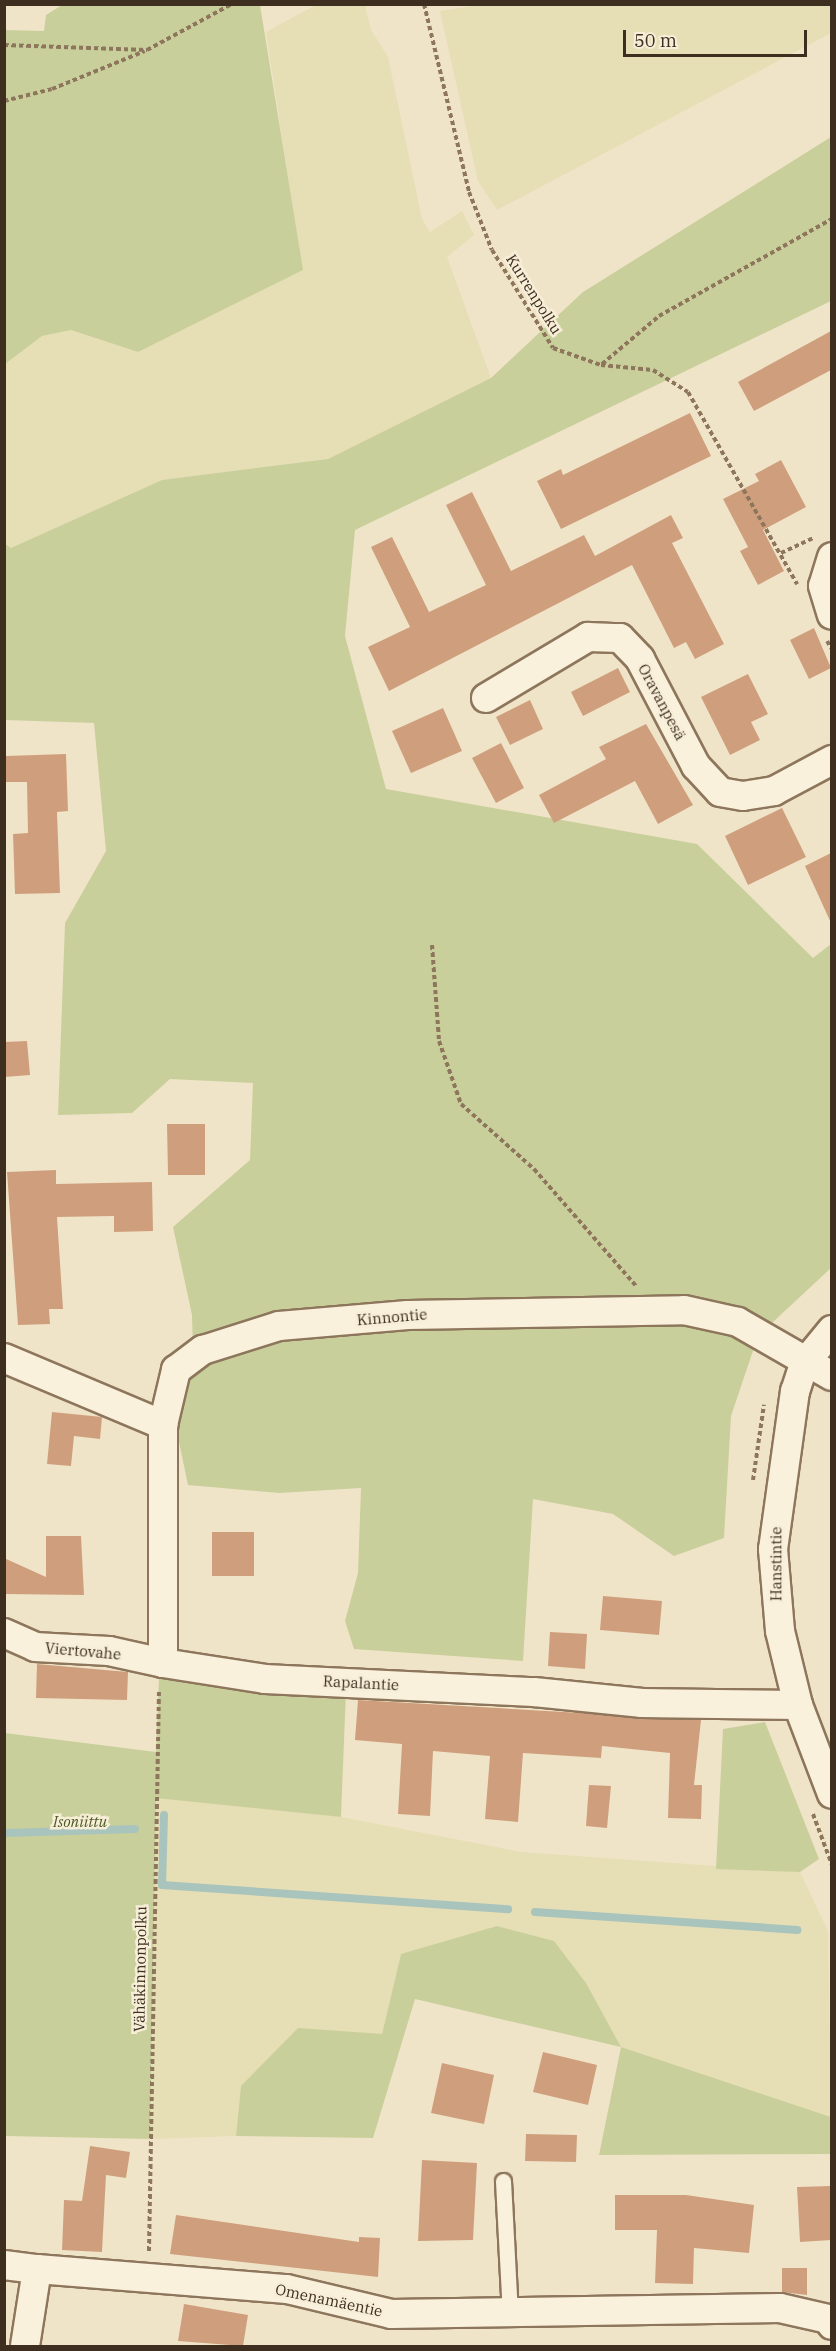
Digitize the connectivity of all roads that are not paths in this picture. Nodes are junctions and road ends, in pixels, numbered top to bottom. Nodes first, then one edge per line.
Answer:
1 (826, 545) edge
2 (831, 615) edge
3 (486, 698) dead end
4 (831, 760) edge
5 (831, 1330) edge
6 (4, 1358) edge
7 (804, 1364) junction
8 (831, 1376) edge
9 (163, 1425) junction
10 (4, 1633) edge
11 (163, 1663) junction
12 (798, 1705) junction
13 (831, 1794) edge
14 (503, 2181) dead end
15 (4, 2265) edge
16 (37, 2269) junction
17 (510, 2314) junction
18 (831, 2325) edge
19 (25, 2346) edge

1 - 2 street
3 - 4 street, Oravanpesä
5 - 7 street
6 - 9 street
7 - 8 street, Kinnontie
7 - 9 street, Kinnontie
7 - 12 street, Hanstintie
9 - 11 street
10 - 11 street, Viertovahe
11 - 12 street, Rapalantie
12 - 13 street, Hanstintie
14 - 17 lane
15 - 16 street, Omenamäentie
16 - 17 street, Omenamäentie
16 - 19 street
17 - 18 street, Omenamäentie

